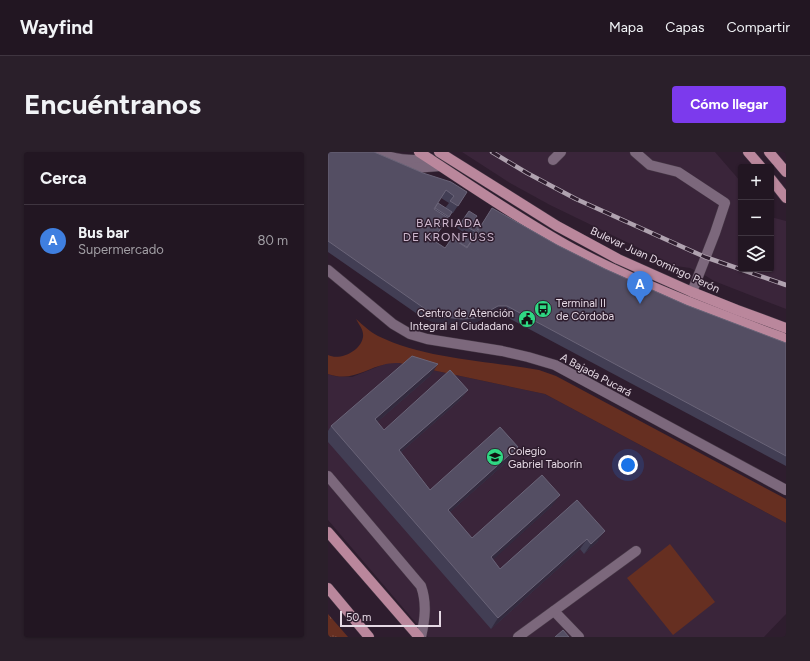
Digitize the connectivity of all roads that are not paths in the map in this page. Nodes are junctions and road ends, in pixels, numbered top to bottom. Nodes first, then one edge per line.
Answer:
1 (377, 152) edge
2 (419, 152) edge
3 (439, 152) edge
4 (561, 152) edge
5 (635, 152) edge
6 (748, 152) edge
7 (769, 152) edge
8 (430, 159) junction
9 (553, 160) dead end
10 (758, 164) edge
11 (440, 166) junction
12 (391, 169) edge
13 (786, 172) edge
14 (774, 183) edge
15 (786, 198) edge
16 (328, 270) edge
17 (692, 292) junction
18 (786, 328) edge
19 (786, 339) edge
20 (328, 476) edge
21 (786, 490) edge
22 (328, 532) edge
23 (636, 550) dead end
24 (328, 588) edge
25 (554, 611) junction
26 (369, 637) edge
27 (420, 637) edge
28 (518, 637) edge
29 (579, 637) edge

1 - 8 lane
2 - 8 main road, Bulevar Juan Domingo Perón
3 - 17 main road, Bulevar Juan Domingo Perón
4 - 9 lane
5 - 17 lane
6 - 10 main road
7 - 13 main road
8 - 11 main road, Bulevar Juan Domingo Perón
11 - 12 lane
11 - 19 main road, Bulevar Juan Domingo Perón
14 - 15 main road
16 - 21 lane, A Bajada Pucará
17 - 18 main road, Bulevar Juan Domingo Perón
20 - 27 lane
22 - 27 main road
23 - 25 lane
24 - 26 main road
25 - 28 lane
25 - 29 lane

